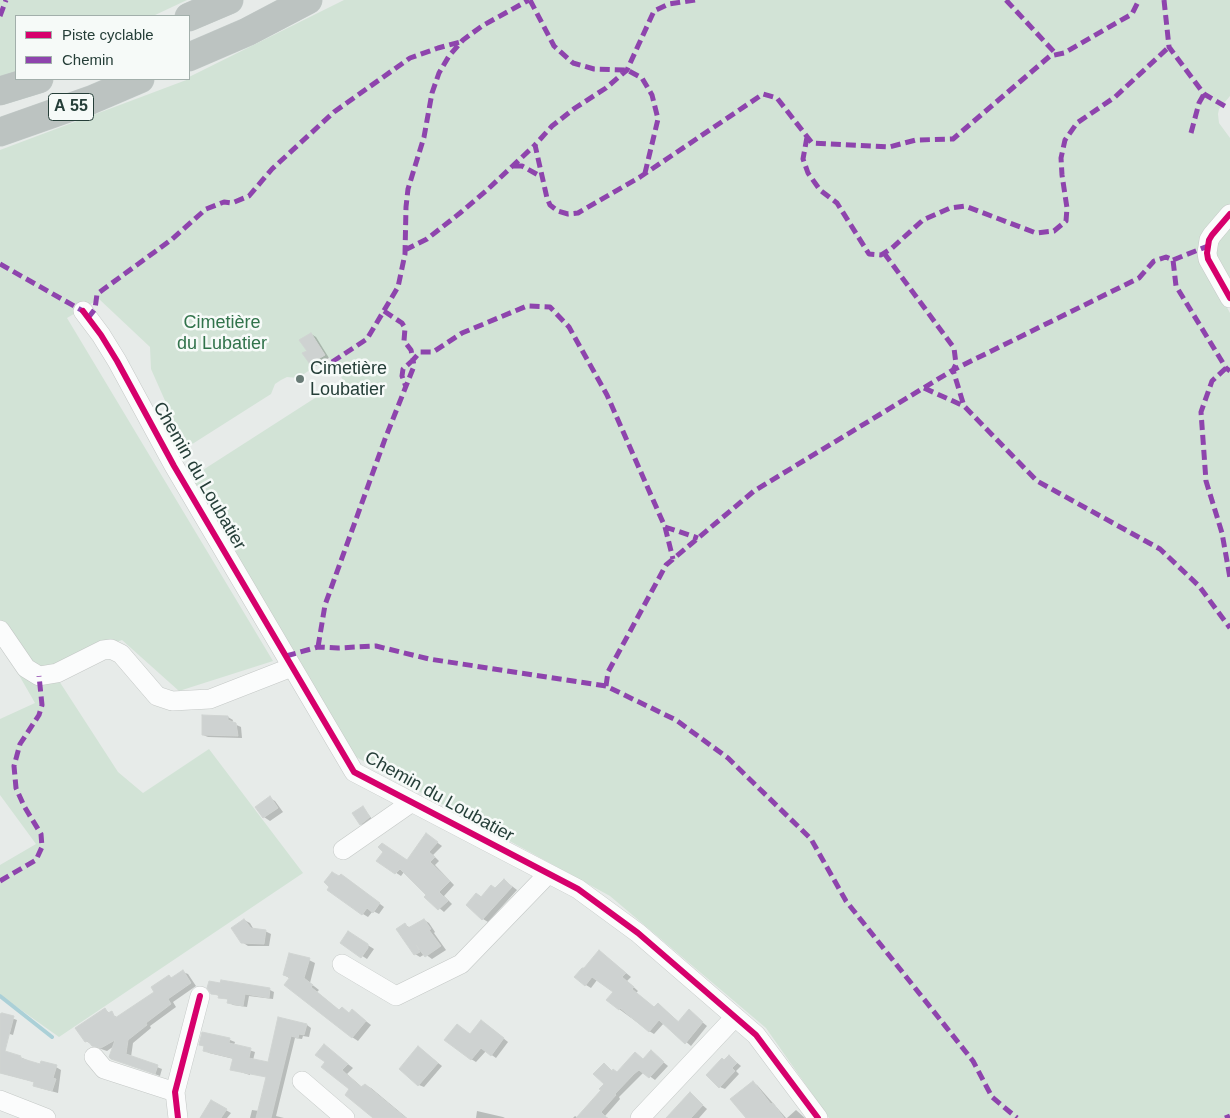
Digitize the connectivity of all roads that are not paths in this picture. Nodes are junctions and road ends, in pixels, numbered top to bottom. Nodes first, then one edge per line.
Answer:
1 (229, 0) edge
2 (308, 0) edge
3 (190, 17) edge
4 (190, 57) edge
5 (36, 80) edge
6 (138, 80) edge
7 (0, 91) edge
8 (0, 132) edge
9 (1230, 214) edge
10 (1230, 298) edge
11 (83, 311) dead end
12 (0, 630) edge
13 (292, 667) junction
14 (412, 802) junction
15 (344, 850) dead end
16 (548, 874) junction
17 (342, 964) dead end
18 (200, 996) dead end
19 (734, 1018) junction
20 (94, 1057) dead end
21 (302, 1081) dead end
22 (175, 1092) junction
23 (0, 1100) edge
24 (647, 1115) edge
25 (46, 1118) edge
26 (178, 1118) edge
27 (345, 1118) edge
28 (818, 1118) edge

1 - 3 highway
2 - 4 highway
5 - 7 highway, A 55
6 - 8 highway, A 55
9 - 10 street
11 - 13 street, Chemin du Loubatier
12 - 13 street
13 - 14 street, Chemin du Loubatier
14 - 15 street
14 - 16 street, Chemin du Loubatier
16 - 17 street
16 - 19 street, Chemin du Loubatier
18 - 22 street
19 - 24 street
19 - 28 street, Chemin du Loubatier
20 - 22 street
21 - 27 street
22 - 26 street
23 - 25 street

